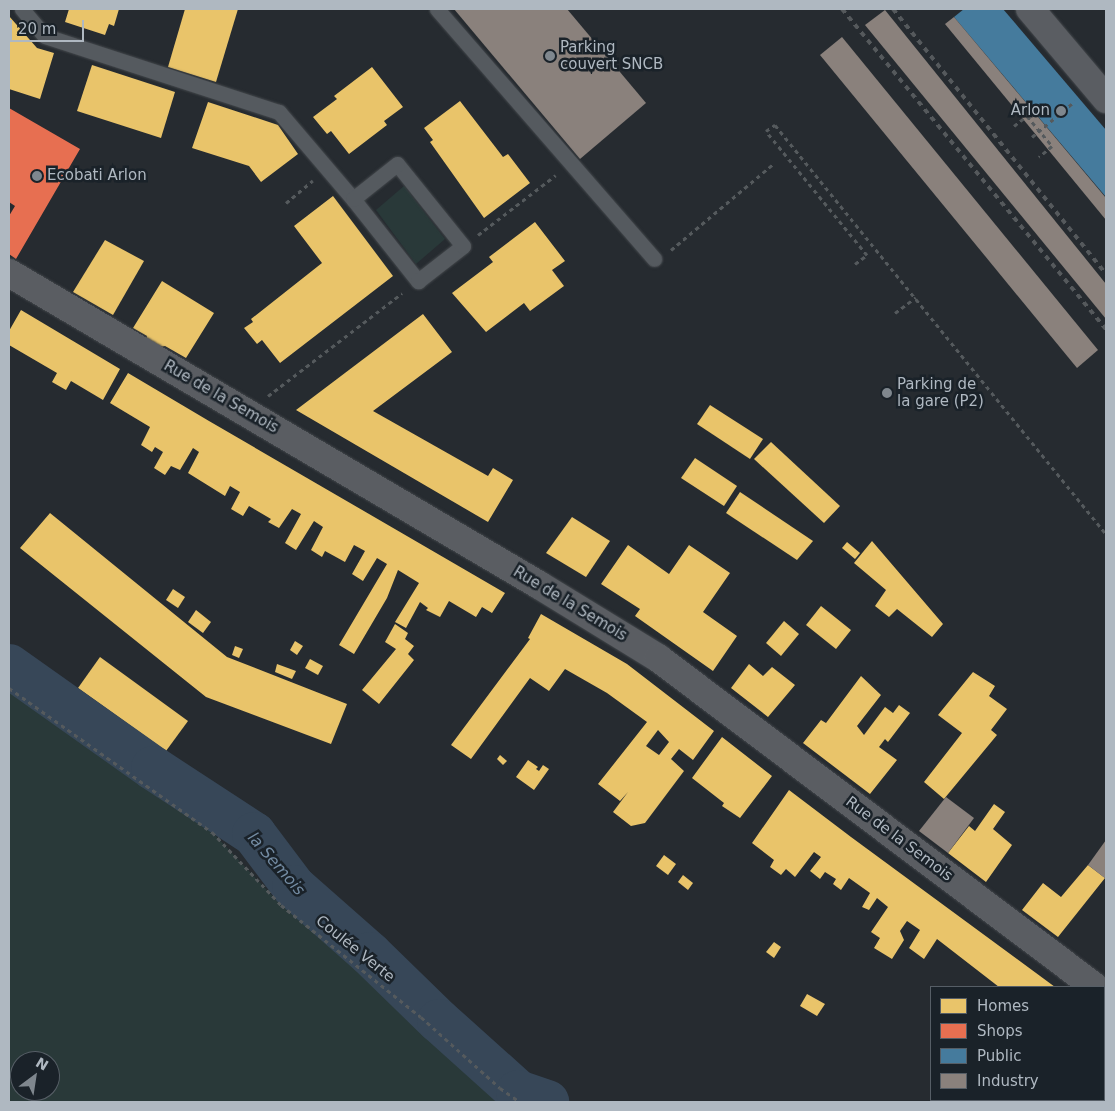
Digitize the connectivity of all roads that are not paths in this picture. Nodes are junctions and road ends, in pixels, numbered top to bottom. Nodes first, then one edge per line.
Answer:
1 (22, 9) edge
2 (437, 9) edge
3 (1030, 9) edge
4 (1106, 99) edge
5 (354, 199) junction
6 (659, 257) road end
7 (9, 273) edge
8 (1095, 986) edge

1 - 5 lane
2 - 6 lane
3 - 4 main road
5 - 5 lane
7 - 8 main road, Rue de la Semois

